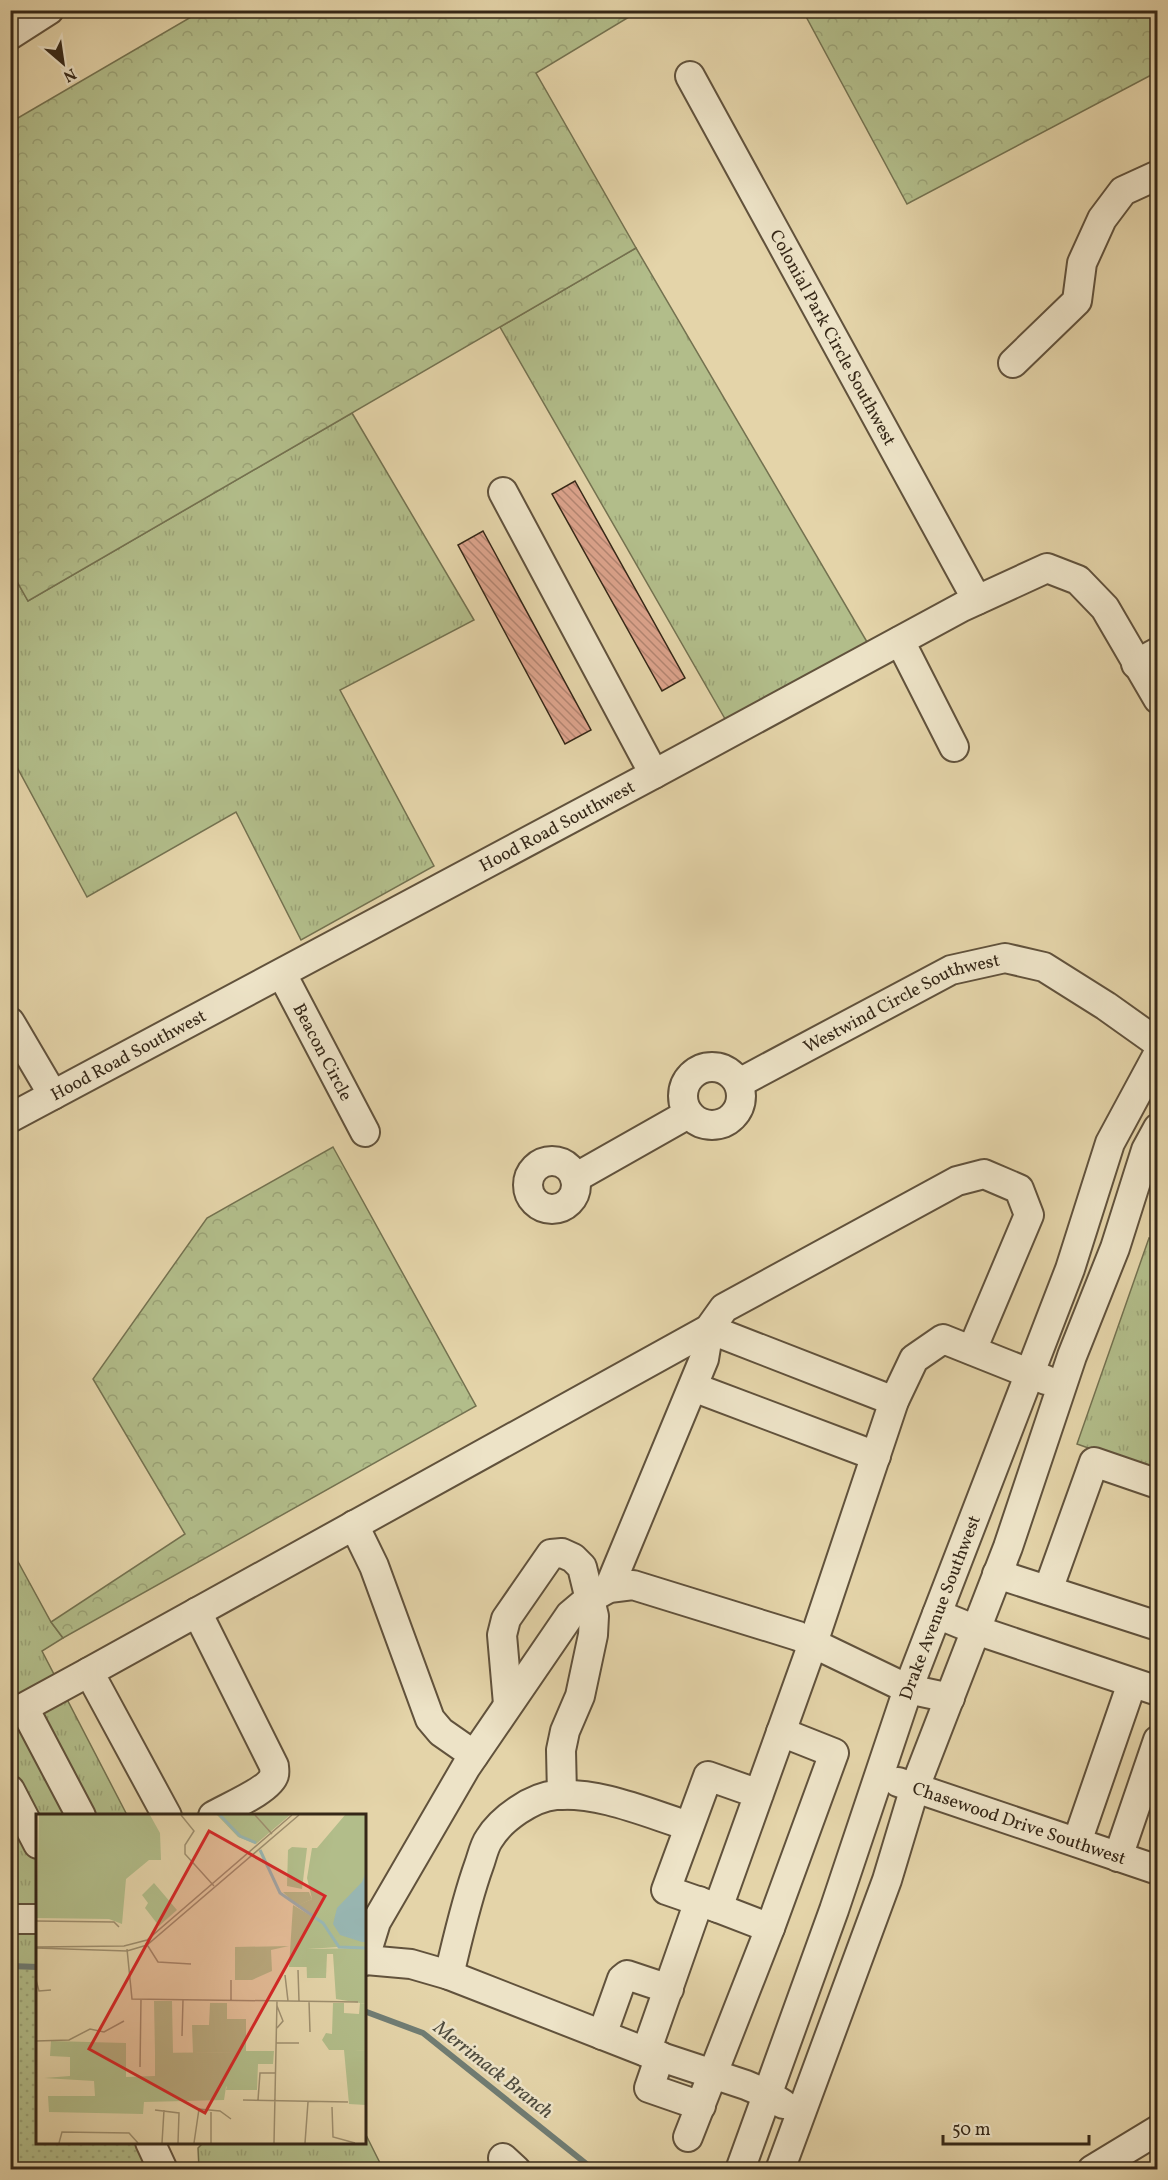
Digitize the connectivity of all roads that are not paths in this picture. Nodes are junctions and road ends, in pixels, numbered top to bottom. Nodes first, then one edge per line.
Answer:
1 (49, 10) edge
2 (10, 35) edge
3 (690, 76) dead end
4 (1158, 176) edge
5 (1013, 363) dead end
6 (503, 492) dead end
7 (977, 600) junction
8 (900, 641) junction
9 (1147, 658) edge
10 (1158, 699) edge
11 (954, 747) dead end
12 (654, 774) junction
13 (282, 974) junction
14 (10, 1022) edge
15 (1158, 1043) edge
16 (1158, 1054) edge
17 (739, 1083) junction
18 (53, 1095) junction
19 (688, 1114) junction
20 (10, 1118) edge
21 (1158, 1128) edge
22 (365, 1132) dead end
23 (574, 1178) dead end
24 (709, 1329) junction
25 (972, 1350) junction
26 (1029, 1373) junction
27 (1062, 1386) junction
28 (693, 1388) junction
29 (894, 1401) junction
30 (876, 1456) junction
31 (1158, 1484) edge
32 (354, 1525) junction
33 (997, 1574) junction
34 (1048, 1590) junction
35 (599, 1593) junction
36 (197, 1612) junction
37 (937, 1614) junction
38 (1158, 1626) edge
39 (976, 1630) junction
40 (813, 1643) junction
41 (88, 1672) junction
42 (1145, 1687) edge
43 (908, 1689) junction
44 (950, 1698) junction
45 (508, 1704) junction
46 (17, 1711) edge
47 (781, 1732) junction
48 (1158, 1740) edge
49 (474, 1755) junction
50 (879, 1776) junction
51 (915, 1787) junction
52 (10, 1790) edge
53 (759, 1794) junction
54 (562, 1795) junction
55 (80, 1814) edge
56 (166, 1814) edge
57 (215, 1814) edge
58 (689, 1826) junction
59 (36, 1840) edge
60 (1077, 1842) junction
61 (1118, 1857) junction
62 (1158, 1870) edge
63 (709, 1905) junction
64 (770, 1928) junction
65 (366, 1958) edge
66 (366, 1961) edge
67 (449, 1975) junction
68 (669, 1989) junction
69 (602, 2034) junction
70 (653, 2054) junction
71 (713, 2074) junction
72 (767, 2094) junction
73 (701, 2106) junction
74 (800, 2115) junction
75 (1158, 2130) edge
76 (688, 2137) dead end
77 (151, 2144) edge
78 (163, 2169) edge
79 (509, 2169) edge
80 (516, 2169) edge
81 (740, 2169) edge
82 (780, 2169) edge
83 (1092, 2169) edge

1 - 2 street
3 - 7 street, Colonial Park Circle Southwest
4 - 5 street
6 - 12 street
7 - 8 street, Hood Road Southwest
7 - 9 street, Hood Road Southwest
8 - 11 street
8 - 12 street, Hood Road Southwest
9 - 10 street, Hood Road Southwest
12 - 13 street, Hood Road Southwest
13 - 18 street, Hood Road Southwest
13 - 22 street, Beacon Circle
14 - 18 street
15 - 17 street, Westwind Circle Southwest
16 - 26 street, Drake Avenue Southwest
17 - 19 street
17 - 19 street
18 - 20 street, Hood Road Southwest
19 - 23 street
21 - 27 street
24 - 25 street
24 - 28 street
24 - 29 street
24 - 32 street
25 - 26 street
25 - 29 street
26 - 27 street
26 - 37 street, Drake Avenue Southwest
27 - 33 street
28 - 30 street
28 - 35 street
29 - 30 street
30 - 40 street
31 - 34 street
32 - 36 street
32 - 49 street
33 - 34 street
33 - 39 street
34 - 38 street
35 - 40 street
35 - 45 street
35 - 45 street
35 - 54 street
36 - 41 street
36 - 57 street
37 - 39 street
37 - 43 street, Drake Avenue Southwest
39 - 42 street
39 - 44 street
40 - 43 street
40 - 47 street
41 - 46 street
41 - 56 street
42 - 60 street
43 - 44 street
43 - 50 street, Drake Avenue Southwest
44 - 51 street
45 - 49 street
46 - 55 street
47 - 53 street
47 - 64 street
48 - 61 street
49 - 65 street
50 - 51 street, Chasewood Drive Southwest
50 - 72 street, Drake Avenue Southwest
51 - 60 street, Chasewood Drive Southwest
51 - 74 street
52 - 59 street
53 - 58 street
53 - 63 street
54 - 58 street
54 - 67 street
58 - 63 street
60 - 61 street, Chasewood Drive Southwest
61 - 62 street, Chasewood Drive Southwest
63 - 64 street
63 - 68 street
64 - 71 street
66 - 67 street
67 - 69 street
68 - 69 street
68 - 70 street
69 - 70 street
70 - 71 street
70 - 73 street
71 - 72 street
71 - 73 street
72 - 74 street
72 - 81 street, Drake Avenue Southwest
73 - 76 street
74 - 82 street
75 - 83 street
77 - 78 street
79 - 80 street

